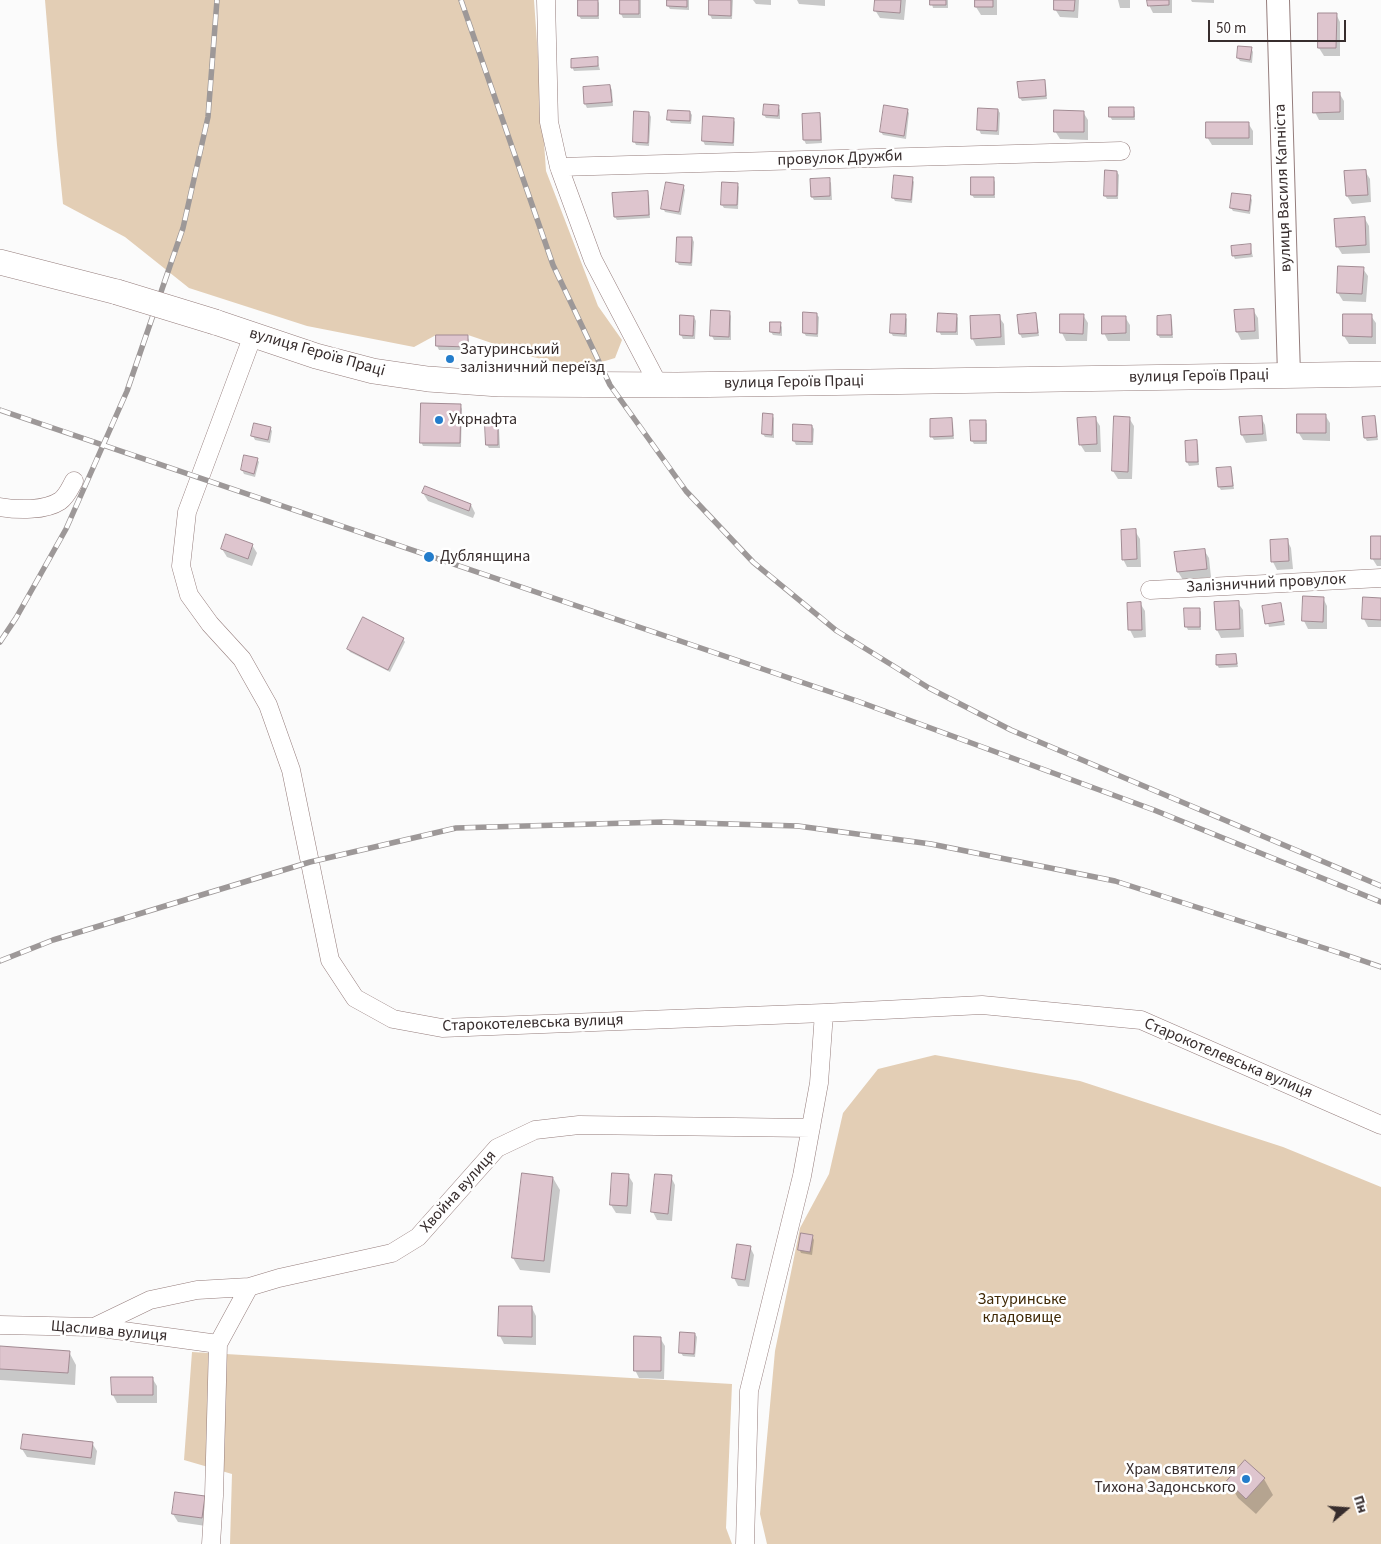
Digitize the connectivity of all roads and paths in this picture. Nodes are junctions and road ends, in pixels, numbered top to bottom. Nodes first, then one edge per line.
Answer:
1 (546, 0) edge
2 (1278, 0) edge
3 (1121, 151) dead end
4 (559, 167) junction
5 (0, 262) edge
6 (253, 335) junction
7 (1381, 374) edge
8 (1289, 376) junction
9 (658, 384) junction
10 (74, 481) dead end
11 (0, 507) edge
12 (1381, 578) edge
13 (1150, 590) dead end
14 (824, 1013) junction
15 (1381, 1125) edge
16 (811, 1128) junction
17 (249, 1288) junction
18 (0, 1325) edge
19 (94, 1327) junction
20 (218, 1344) junction
21 (211, 1544) edge
22 (745, 1544) edge

1 - 4 street
2 - 8 street, вулиця Василя Капніста
3 - 4 street, провулок Дружби
4 - 9 street
5 - 6 main road, вулиця Героїв Праці, bridge
6 - 9 main road, вулиця Героїв Праці
6 - 14 street, Старокотелевська вулиця
7 - 8 main road, вулиця Героїв Праці
8 - 9 main road, вулиця Героїв Праці
10 - 11 street
12 - 13 street, Залізничний провулок
14 - 15 street, Старокотелевська вулиця
14 - 16 street
16 - 17 street, Хвойна вулиця
16 - 22 street
17 - 19 street, Хвойна вулиця
17 - 20 street
18 - 19 street, Щаслива вулиця
19 - 20 street, Щаслива вулиця
20 - 21 street

